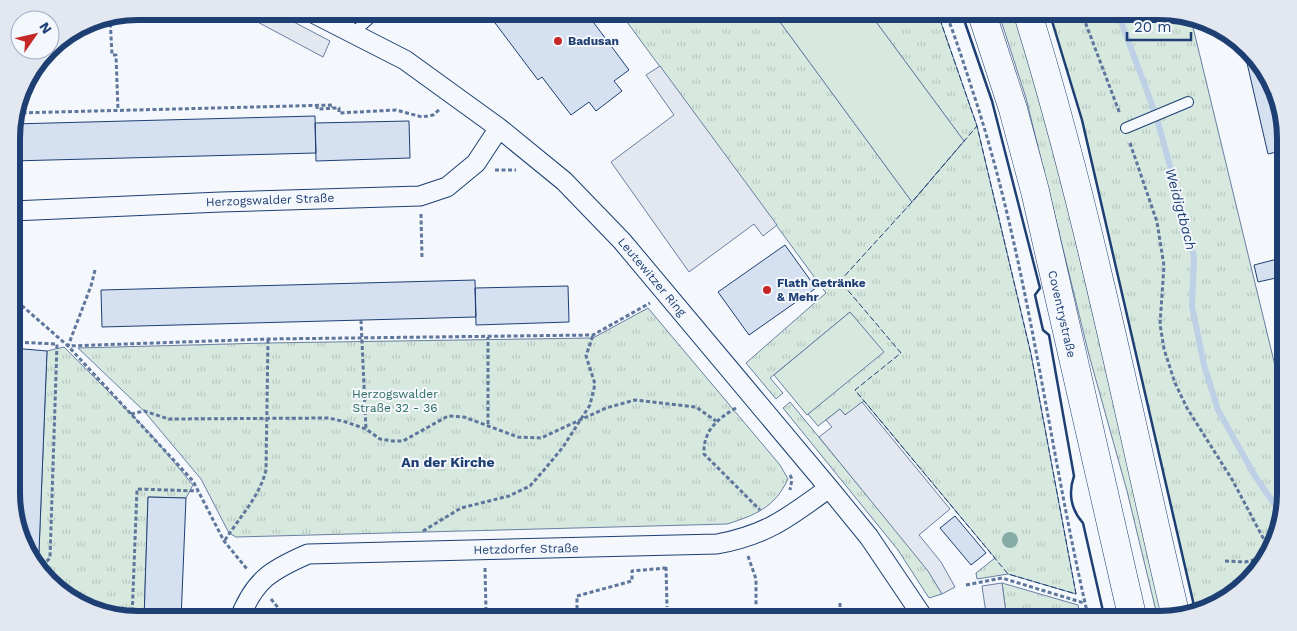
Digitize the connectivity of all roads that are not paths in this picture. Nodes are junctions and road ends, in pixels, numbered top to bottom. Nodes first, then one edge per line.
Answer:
1 (327, 20) edge
2 (368, 20) edge
3 (984, 20) edge
4 (1030, 20) edge
5 (353, 33) junction
6 (1188, 102) dead end
7 (499, 128) junction
8 (1126, 128) road end
9 (20, 211) edge
10 (829, 488) junction
11 (1175, 610) edge
12 (242, 611) edge
13 (919, 611) edge
14 (1131, 611) edge

1 - 5 street, Leutewitzer Ring
2 - 5 lane
3 - 14 main road, Coventrystraße
4 - 11 main road
5 - 7 street, Leutewitzer Ring
6 - 8 lane
7 - 9 street, Herzogswalder Straße
7 - 10 street, Leutewitzer Ring
10 - 12 street, Hetzdorfer Straße
10 - 13 street, Leutewitzer Ring

